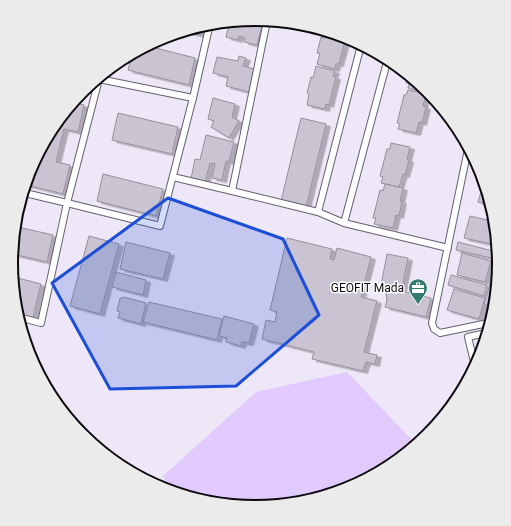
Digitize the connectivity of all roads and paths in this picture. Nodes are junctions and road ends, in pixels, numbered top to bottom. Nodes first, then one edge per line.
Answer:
1 (266, 26) edge
2 (209, 30) edge
3 (359, 49) edge
4 (386, 65) edge
5 (104, 80) edge
6 (97, 86) edge
7 (193, 98) junction
8 (467, 154) edge
9 (173, 177) junction
10 (232, 191) junction
11 (29, 194) edge
12 (67, 203) junction
13 (318, 212) junction
14 (344, 223) junction
15 (448, 248) junction
16 (25, 319) edge
17 (485, 324) edge
18 (482, 334) edge
19 (473, 358) edge

1 - 10 lane
2 - 7 lane
3 - 13 lane
4 - 14 lane
5 - 7 lane
6 - 12 lane
7 - 9 lane
8 - 15 lane
9 - 10 lane
9 - 12 lane
10 - 13 lane
11 - 12 lane
12 - 16 lane
13 - 14 lane
14 - 15 lane
15 - 17 lane
18 - 19 lane

